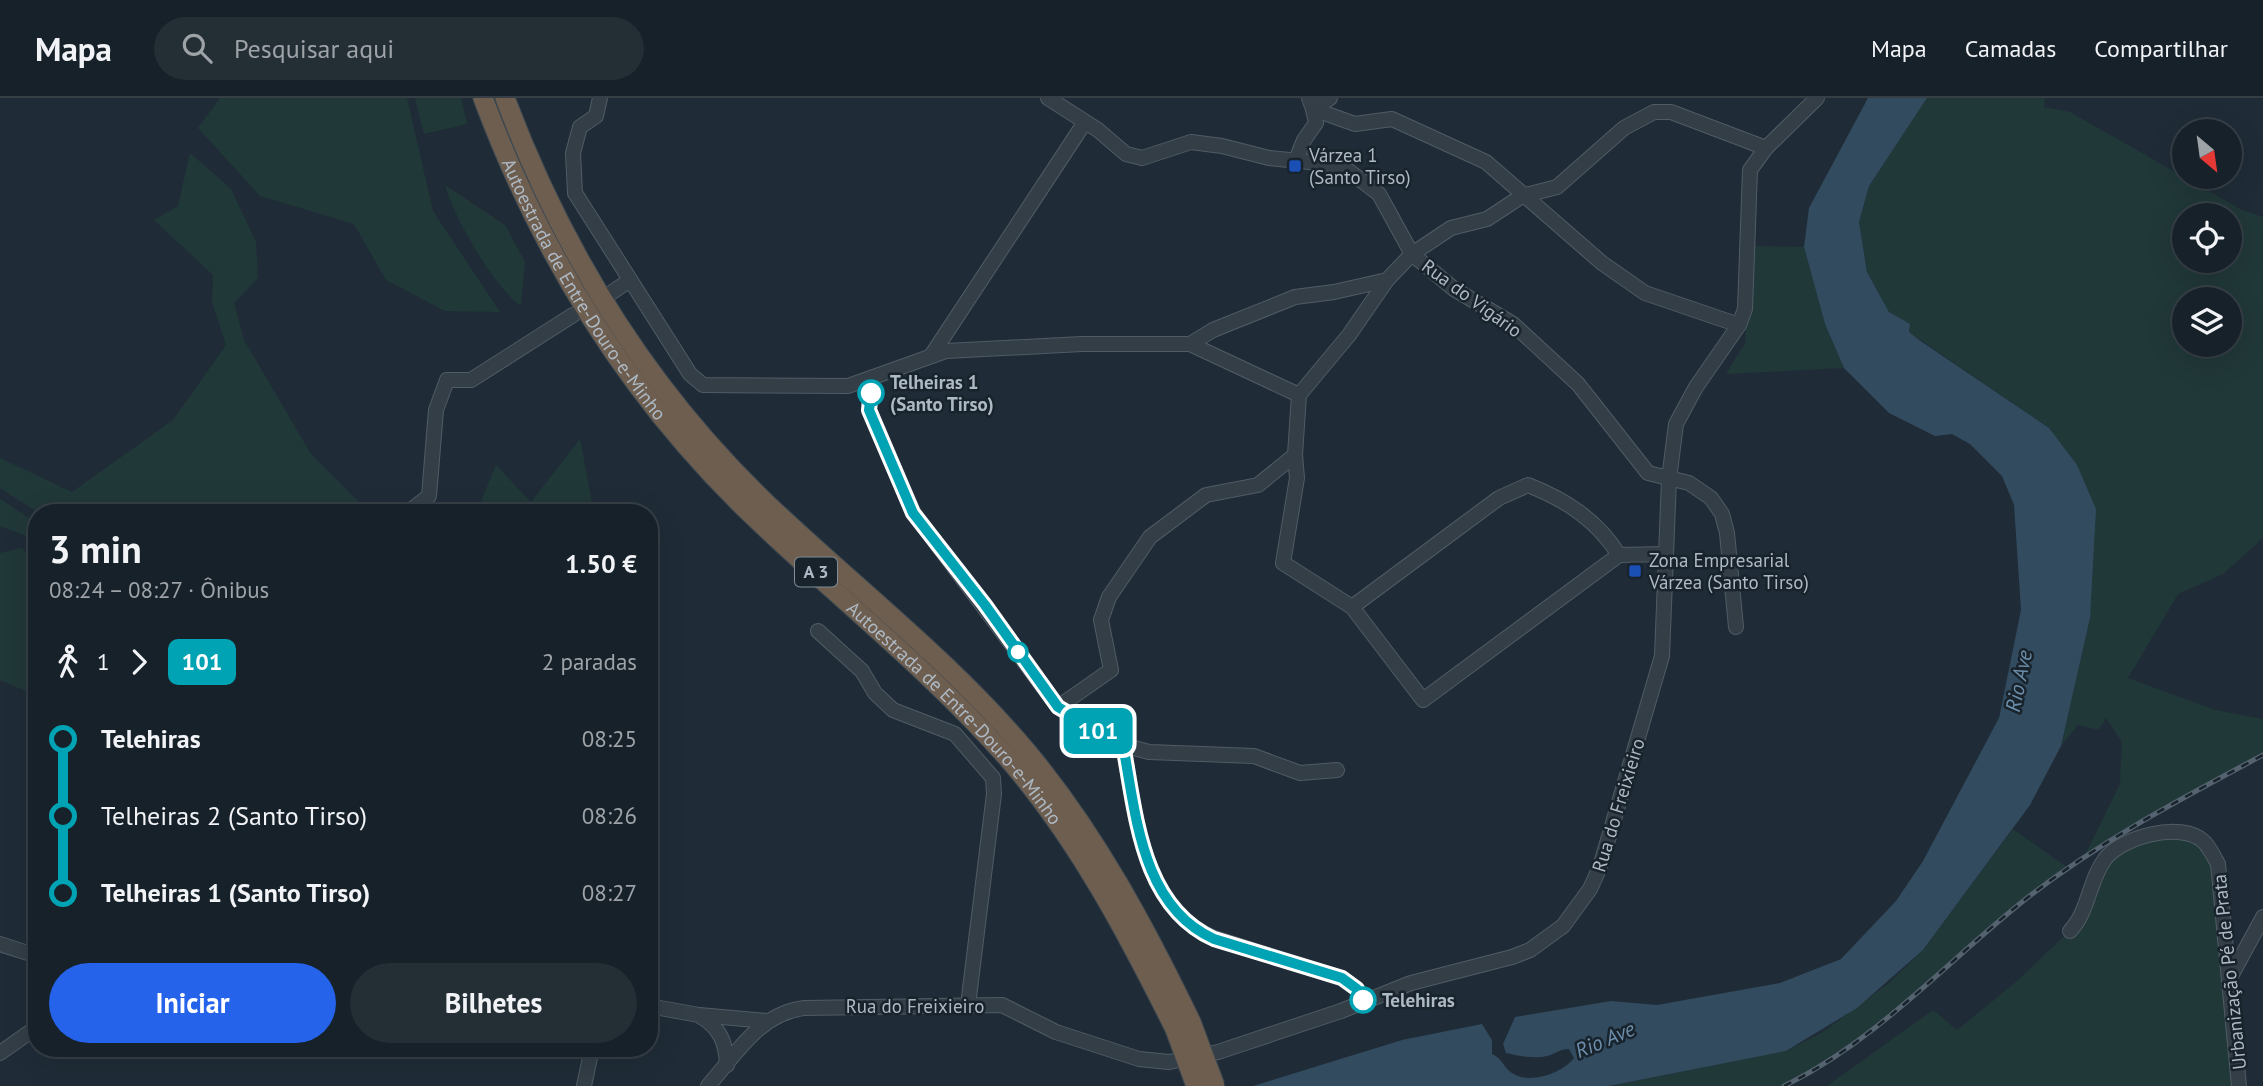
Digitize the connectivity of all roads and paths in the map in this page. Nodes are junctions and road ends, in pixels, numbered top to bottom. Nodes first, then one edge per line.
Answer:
1 (483, 98) edge
2 (505, 98) edge
3 (600, 98) edge
4 (1048, 98) edge
5 (1078, 98) edge
6 (1330, 98) edge
7 (1817, 98) edge
8 (1311, 103) edge
9 (1070, 112) junction
10 (1085, 122) junction
11 (1766, 148) junction
12 (1296, 160) junction
13 (1522, 196) junction
14 (1412, 254) junction
15 (630, 280) junction
16 (1387, 280) junction
17 (611, 293) dead end
18 (573, 314) dead end
19 (1739, 325) junction
20 (1190, 344) junction
21 (931, 356) junction
22 (870, 379) junction
23 (1299, 395) junction
24 (1295, 455) junction
25 (1669, 479) junction
26 (419, 504) edge
27 (1666, 554) junction
28 (1619, 555) junction
29 (1352, 607) junction
30 (1736, 627) dead end
31 (818, 631) dead end
32 (1058, 707) junction
33 (1123, 745) junction
34 (1337, 770) dead end
35 (2263, 917) edge
36 (2070, 931) dead end
37 (2227, 940) junction
38 (0, 944) edge
39 (2247, 947) junction
40 (28, 953) edge
41 (2231, 976) junction
42 (1363, 1000) junction
43 (968, 1005) junction
44 (658, 1008) edge
45 (699, 1015) junction
46 (767, 1021) junction
47 (1183, 1026) junction
48 (28, 1033) edge
49 (0, 1053) edge
50 (590, 1057) edge
51 (727, 1065) junction
52 (584, 1086) edge
53 (708, 1086) edge
54 (1196, 1086) edge
55 (1215, 1086) edge
56 (2239, 1086) edge

1 - 47 highway, Autoestrada de Entre-Douro-e-Minho / A 3
2 - 47 highway, Autoestrada de Entre-Douro-e-Minho / A 3
3 - 15 street
4 - 9 street
5 - 9 street
6 - 8 street
7 - 11 street, Rua do Freixieiro
8 - 12 street
8 - 13 street
9 - 10 street
10 - 12 street
10 - 21 street
11 - 13 street
11 - 19 street, Rua do Freixieiro
12 - 14 street
13 - 14 street
13 - 19 street
14 - 16 street
14 - 25 street, Rua do Vigário
15 - 17 street
15 - 22 street
16 - 20 street
16 - 23 street
18 - 26 street
19 - 25 street, Rua do Freixieiro
20 - 21 street
20 - 23 street
21 - 22 street
22 - 32 street
23 - 24 street
24 - 29 street
24 - 32 street
25 - 27 street, Rua do Freixieiro
25 - 30 street, Rua do Vigário
27 - 28 street
27 - 42 street, Rua do Freixieiro
28 - 29 street
28 - 29 street
31 - 43 street
32 - 33 street
33 - 34 street
33 - 42 street
35 - 39 street
36 - 37 street, Urbanização Pé de Prata
37 - 39 street
37 - 41 street, Urbanização Pé de Prata
38 - 40 street
39 - 41 street
41 - 56 street, Urbanização Pé de Prata
42 - 43 street, Rua do Freixieiro
43 - 46 street, Rua do Freixieiro
44 - 45 street
45 - 46 street
45 - 51 street
46 - 51 street
47 - 54 highway, Autoestrada de Entre-Douro-e-Minho / A 3, bridge
47 - 55 highway, Autoestrada de Entre-Douro-e-Minho / A 3, bridge
48 - 49 street
50 - 52 street
51 - 53 street

